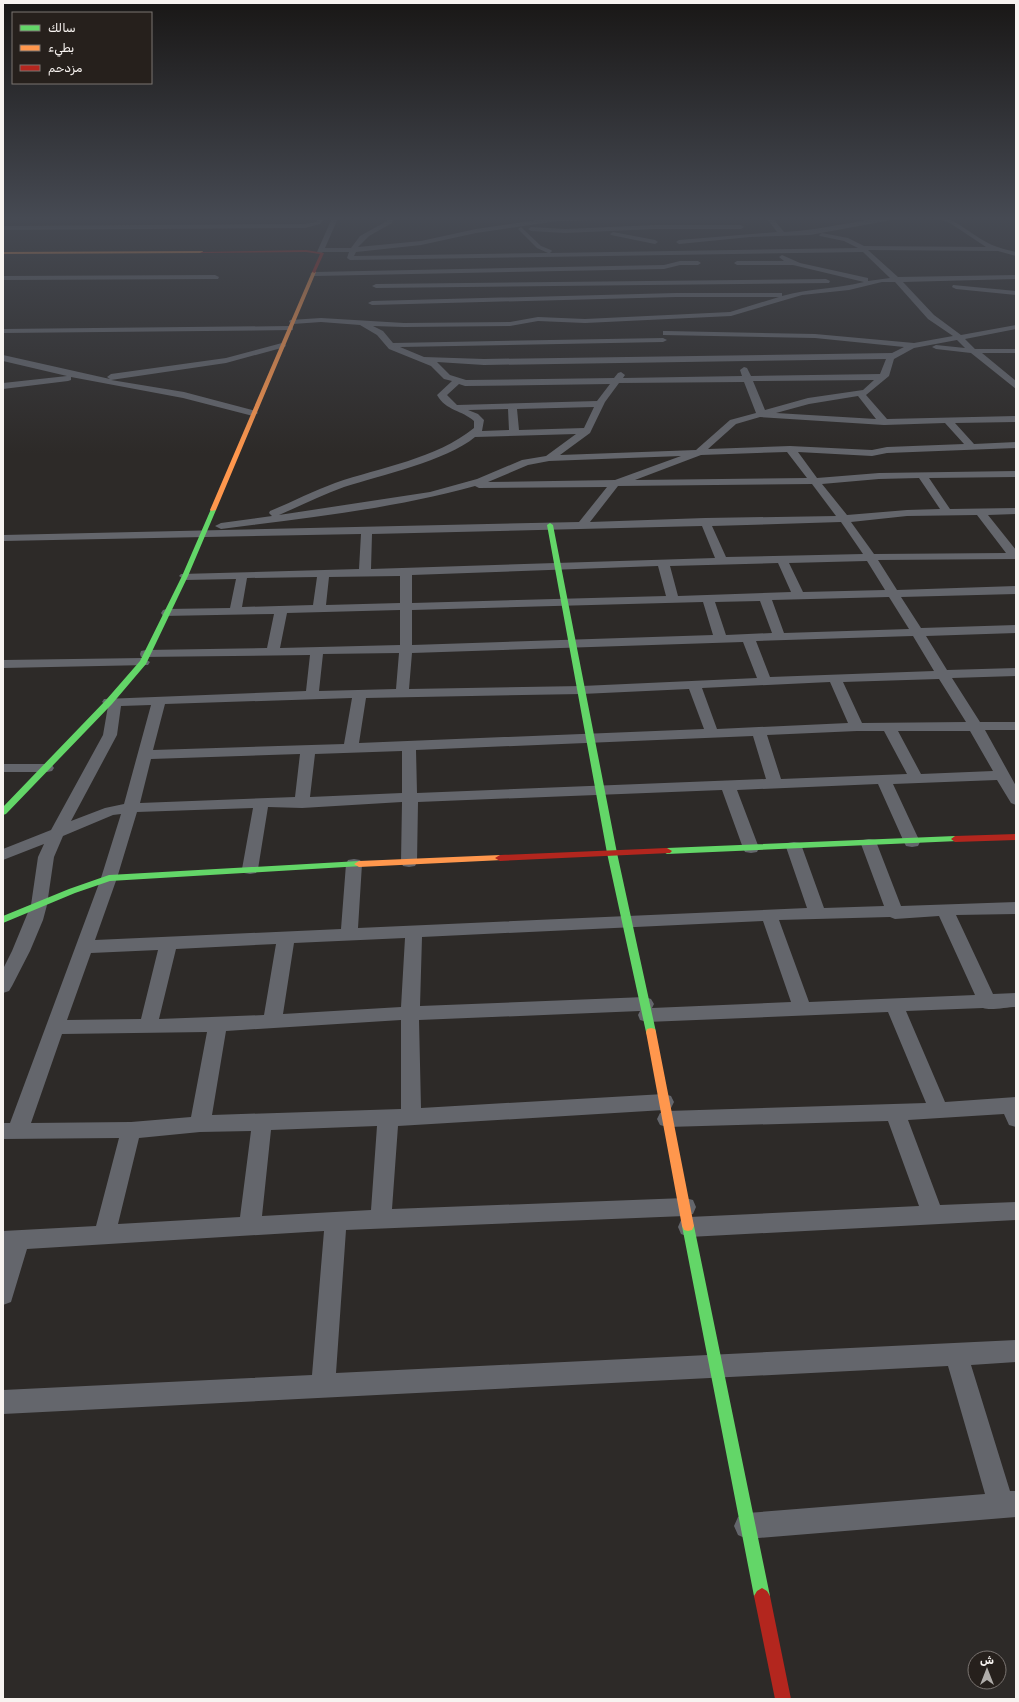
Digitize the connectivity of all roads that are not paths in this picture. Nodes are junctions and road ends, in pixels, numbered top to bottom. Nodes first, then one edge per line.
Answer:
1 (304, 295) edge
2 (373, 295) edge
3 (392, 295) edge
4 (484, 295) edge
5 (548, 295) edge
6 (738, 295) edge
7 (793, 295) edge
8 (912, 295) edge
9 (662, 296) joint
10 (547, 299) junction
11 (483, 300) junction
12 (520, 300) junction
13 (461, 301) junction
14 (555, 307) dead end
15 (653, 307) junction
16 (422, 310) dead end
17 (578, 312) dead end
18 (388, 316) dead end
19 (361, 321) junction
20 (291, 325) junction
21 (1016, 327) edge
22 (618, 330) junction
23 (3, 331) edge
24 (664, 336) junction
25 (959, 338) junction
26 (282, 345) junction
27 (389, 345) junction
28 (912, 346) junction
29 (972, 351) junction
30 (1016, 351) edge
31 (892, 356) junction
32 (416, 357) junction
33 (3, 358) edge
34 (739, 358) junction
35 (644, 359) junction
36 (494, 373) junction
37 (80, 376) junction
38 (882, 377) junction
39 (93, 379) junction
40 (748, 379) junction
41 (617, 380) junction
42 (458, 381) junction
43 (3, 386) edge
44 (1016, 386) edge
45 (861, 394) junction
46 (600, 404) junction
47 (512, 406) junction
48 (451, 407) junction
49 (253, 413) junction
50 (762, 415) junction
51 (1016, 418) edge
52 (947, 420) junction
53 (884, 422) junction
54 (587, 431) junction
55 (514, 433) junction
56 (473, 434) junction
57 (1016, 445) edge
58 (972, 447) junction
59 (790, 449) junction
60 (698, 453) junction
61 (549, 458) junction
62 (922, 475) junction
63 (1015, 475) edge
64 (816, 482) junction
65 (616, 484) junction
66 (468, 486) junction
67 (979, 511) junction
68 (1016, 511) edge
69 (947, 512) junction
70 (844, 519) junction
71 (263, 520) junction
72 (705, 521) junction
73 (583, 524) junction
74 (550, 525) junction
75 (367, 530) junction
76 (204, 531) junction
77 (3, 538) edge
78 (1016, 556) edge
79 (871, 557) junction
80 (782, 560) junction
81 (722, 561) junction
82 (663, 562) junction
83 (558, 565) junction
84 (365, 572) junction
85 (406, 572) junction
86 (323, 574) junction
87 (185, 576) junction
88 (242, 576) junction
89 (1016, 590) edge
90 (892, 592) junction
91 (798, 595) junction
92 (764, 596) junction
93 (708, 598) junction
94 (673, 599) junction
95 (565, 603) junction
96 (406, 607) junction
97 (319, 609) junction
98 (282, 610) junction
99 (235, 612) junction
100 (167, 613) junction
101 (1016, 629) edge
102 (917, 631) junction
103 (779, 635) junction
104 (720, 637) junction
105 (748, 637) junction
106 (572, 644) junction
107 (406, 649) junction
108 (317, 651) junction
109 (273, 652) junction
110 (145, 658) junction
111 (3, 664) edge
112 (1016, 672) edge
113 (943, 674) junction
114 (835, 678) junction
115 (765, 681) junction
116 (694, 685) junction
117 (582, 690) junction
118 (402, 693) junction
119 (360, 694) junction
120 (312, 695) junction
121 (159, 700) junction
122 (112, 702) junction
123 (890, 726) junction
124 (975, 726) junction
125 (1016, 726) edge
126 (857, 727) junction
127 (759, 732) junction
128 (712, 733) junction
129 (590, 738) junction
130 (409, 746) junction
131 (352, 747) junction
132 (308, 749) junction
133 (144, 755) junction
134 (3, 768) edge
135 (47, 768) junction
136 (1003, 775) junction
137 (916, 778) junction
138 (883, 779) junction
139 (775, 783) junction
140 (728, 786) junction
141 (601, 790) junction
142 (410, 798) junction
143 (1016, 800) edge
144 (302, 803) junction
145 (260, 804) junction
146 (131, 808) junction
147 (3, 812) edge
148 (56, 834) junction
149 (1016, 837) edge
150 (912, 842) junction
151 (869, 844) junction
152 (794, 847) junction
153 (751, 848) junction
154 (612, 853) junction
155 (3, 855) edge
156 (408, 862) junction
157 (354, 864) junction
158 (250, 869) junction
159 (109, 878) junction
160 (39, 905) junction
161 (1016, 908) edge
162 (945, 910) junction
163 (817, 913) junction
164 (895, 913) junction
165 (769, 915) junction
166 (3, 920) edge
167 (628, 923) junction
168 (414, 932) junction
169 (349, 935) junction
170 (286, 938) junction
171 (168, 944) junction
172 (84, 947) junction
173 (3, 986) edge
174 (1016, 1000) edge
175 (988, 1003) junction
176 (894, 1005) junction
177 (802, 1008) junction
178 (646, 1010) junction
179 (410, 1013) junction
180 (272, 1022) junction
181 (218, 1025) junction
182 (148, 1026) junction
183 (54, 1027) junction
184 (665, 1110) junction
185 (939, 1110) junction
186 (1014, 1110) edge
187 (895, 1112) junction
188 (411, 1116) junction
189 (388, 1118) junction
190 (262, 1123) junction
191 (200, 1124) junction
192 (131, 1130) junction
193 (10, 1132) edge
194 (1016, 1211) edge
195 (933, 1214) junction
196 (686, 1217) junction
197 (381, 1220) junction
198 (336, 1221) junction
199 (250, 1227) junction
200 (105, 1234) junction
201 (11, 1241) edge
202 (3, 1295) edge
203 (1016, 1351) edge
204 (956, 1353) junction
205 (715, 1365) junction
206 (323, 1385) junction
207 (3, 1402) edge
208 (1009, 1505) edge
209 (747, 1526) junction
210 (783, 1699) edge

1 - 20 street
2 - 19 street
3 - 13 street
4 - 11 street
5 - 10 street
6 - 9 street
7 - 15 street
8 - 25 street
9 - 15 street
10 - 12 street
10 - 15 street
11 - 12 street
11 - 13 street
12 - 14 street
13 - 16 street
15 - 22 street
15 - 24 street
17 - 22 street
18 - 19 street
19 - 20 street
19 - 22 street
19 - 27 street
20 - 23 street
20 - 26 street
21 - 25 street
22 - 24 street
22 - 27 street
24 - 28 street
24 - 35 street
25 - 28 street
25 - 29 street
26 - 39 street
26 - 49 street
27 - 32 street
28 - 29 street
28 - 31 street
29 - 30 street
29 - 44 street
31 - 34 street
31 - 38 street
32 - 36 street
32 - 42 street
33 - 37 street
34 - 35 street
34 - 40 street
35 - 36 street
35 - 41 street
36 - 41 street
36 - 42 street
37 - 39 street
37 - 43 street
38 - 40 street
38 - 45 street
39 - 49 street
40 - 41 street
40 - 50 street
41 - 46 street
42 - 48 street
45 - 50 street
45 - 53 street
46 - 47 street
46 - 54 street
47 - 48 street
47 - 55 street
48 - 56 street
49 - 76 street
50 - 53 street
50 - 60 street
51 - 52 street
52 - 53 street
52 - 58 street
54 - 55 street
54 - 61 street
55 - 56 street
56 - 71 street
57 - 58 street
58 - 59 street
59 - 60 street
59 - 64 street
60 - 61 street
60 - 65 street
61 - 66 street
62 - 63 street
62 - 64 street
62 - 69 street
64 - 65 street
64 - 70 street
65 - 66 street
65 - 73 street
66 - 71 street
67 - 68 street
67 - 69 street
67 - 78 street
69 - 70 street
70 - 72 street
70 - 79 street
71 - 76 street
72 - 73 street
72 - 81 street
73 - 74 street
74 - 75 street
74 - 83 street
75 - 76 street
75 - 84 street
76 - 77 street
76 - 87 street
78 - 79 street
79 - 80 street
79 - 90 street
80 - 81 street
80 - 91 street
81 - 82 street
82 - 83 street
82 - 94 street
83 - 85 street
83 - 95 street
84 - 85 street
84 - 86 street
85 - 96 street
86 - 88 street
86 - 97 street
87 - 88 street
87 - 100 street
88 - 99 street
89 - 90 street
90 - 91 street
90 - 102 street
91 - 92 street
92 - 93 street
92 - 103 street
93 - 94 street
93 - 104 street
94 - 95 street
95 - 96 street
95 - 106 street
96 - 97 street
96 - 107 street
97 - 98 street
98 - 99 street
98 - 109 street
99 - 100 street
100 - 110 street
101 - 102 street
102 - 103 street
102 - 113 street
103 - 105 street
104 - 105 street
104 - 106 street
105 - 115 street
106 - 107 street
106 - 117 street
107 - 108 street
107 - 118 street
108 - 109 street
108 - 120 street
109 - 110 street
110 - 111 street
110 - 122 street
112 - 113 street
113 - 114 street
113 - 124 street
114 - 115 street
114 - 126 street
115 - 116 street
116 - 117 street
116 - 128 street
117 - 118 street
117 - 129 street
118 - 119 street
119 - 120 street
119 - 131 street
120 - 121 street
121 - 122 street
121 - 133 street
122 - 135 street
122 - 148 street
123 - 124 street
123 - 126 street
123 - 137 street
124 - 125 street
124 - 136 street
126 - 127 street
127 - 128 street
127 - 139 street
128 - 129 street
129 - 130 street
129 - 141 street
130 - 131 street
130 - 142 street
131 - 132 street
132 - 133 street
132 - 144 street
133 - 146 street
134 - 135 street
135 - 147 street
136 - 137 street
136 - 143 street
137 - 138 street
138 - 139 street
138 - 150 street
139 - 140 street
140 - 141 street
140 - 153 street
141 - 142 street
141 - 154 street
142 - 144 street
142 - 156 street
144 - 145 street
145 - 146 street
145 - 158 street
146 - 148 street
146 - 159 street
148 - 155 street
148 - 160 street
149 - 150 street
150 - 151 street
151 - 152 street
151 - 164 street
152 - 153 street
152 - 163 street
153 - 154 street
154 - 156 street
154 - 167 street
156 - 157 street
157 - 158 street
157 - 169 street
158 - 159 street
159 - 160 street
159 - 172 street
160 - 166 street
160 - 173 street
161 - 162 street
162 - 164 street
162 - 175 street
163 - 164 street
163 - 165 street
165 - 167 street
165 - 177 street
167 - 168 street
167 - 178 street
168 - 169 street
168 - 179 street
169 - 170 street
170 - 171 street
170 - 180 street
171 - 172 street
171 - 182 street
172 - 183 street
174 - 175 street
175 - 176 street
176 - 177 street
176 - 185 street
177 - 178 street
178 - 179 street
178 - 184 street
179 - 180 street
179 - 188 street
180 - 181 street
181 - 182 street
181 - 191 street
182 - 183 street
183 - 193 street
184 - 187 street
184 - 188 street
184 - 196 street
185 - 186 street
185 - 187 street
187 - 195 street
188 - 189 street
189 - 190 street
189 - 197 street
190 - 191 street
190 - 199 street
191 - 192 street
192 - 193 street
192 - 200 street
194 - 195 street
195 - 196 street
196 - 197 street
196 - 205 street
197 - 198 street
198 - 199 street
198 - 206 street
199 - 200 street
200 - 201 street
201 - 202 street
203 - 204 street
204 - 205 street
204 - 208 street
205 - 206 street
205 - 209 street
206 - 207 street
208 - 209 street
209 - 210 street

